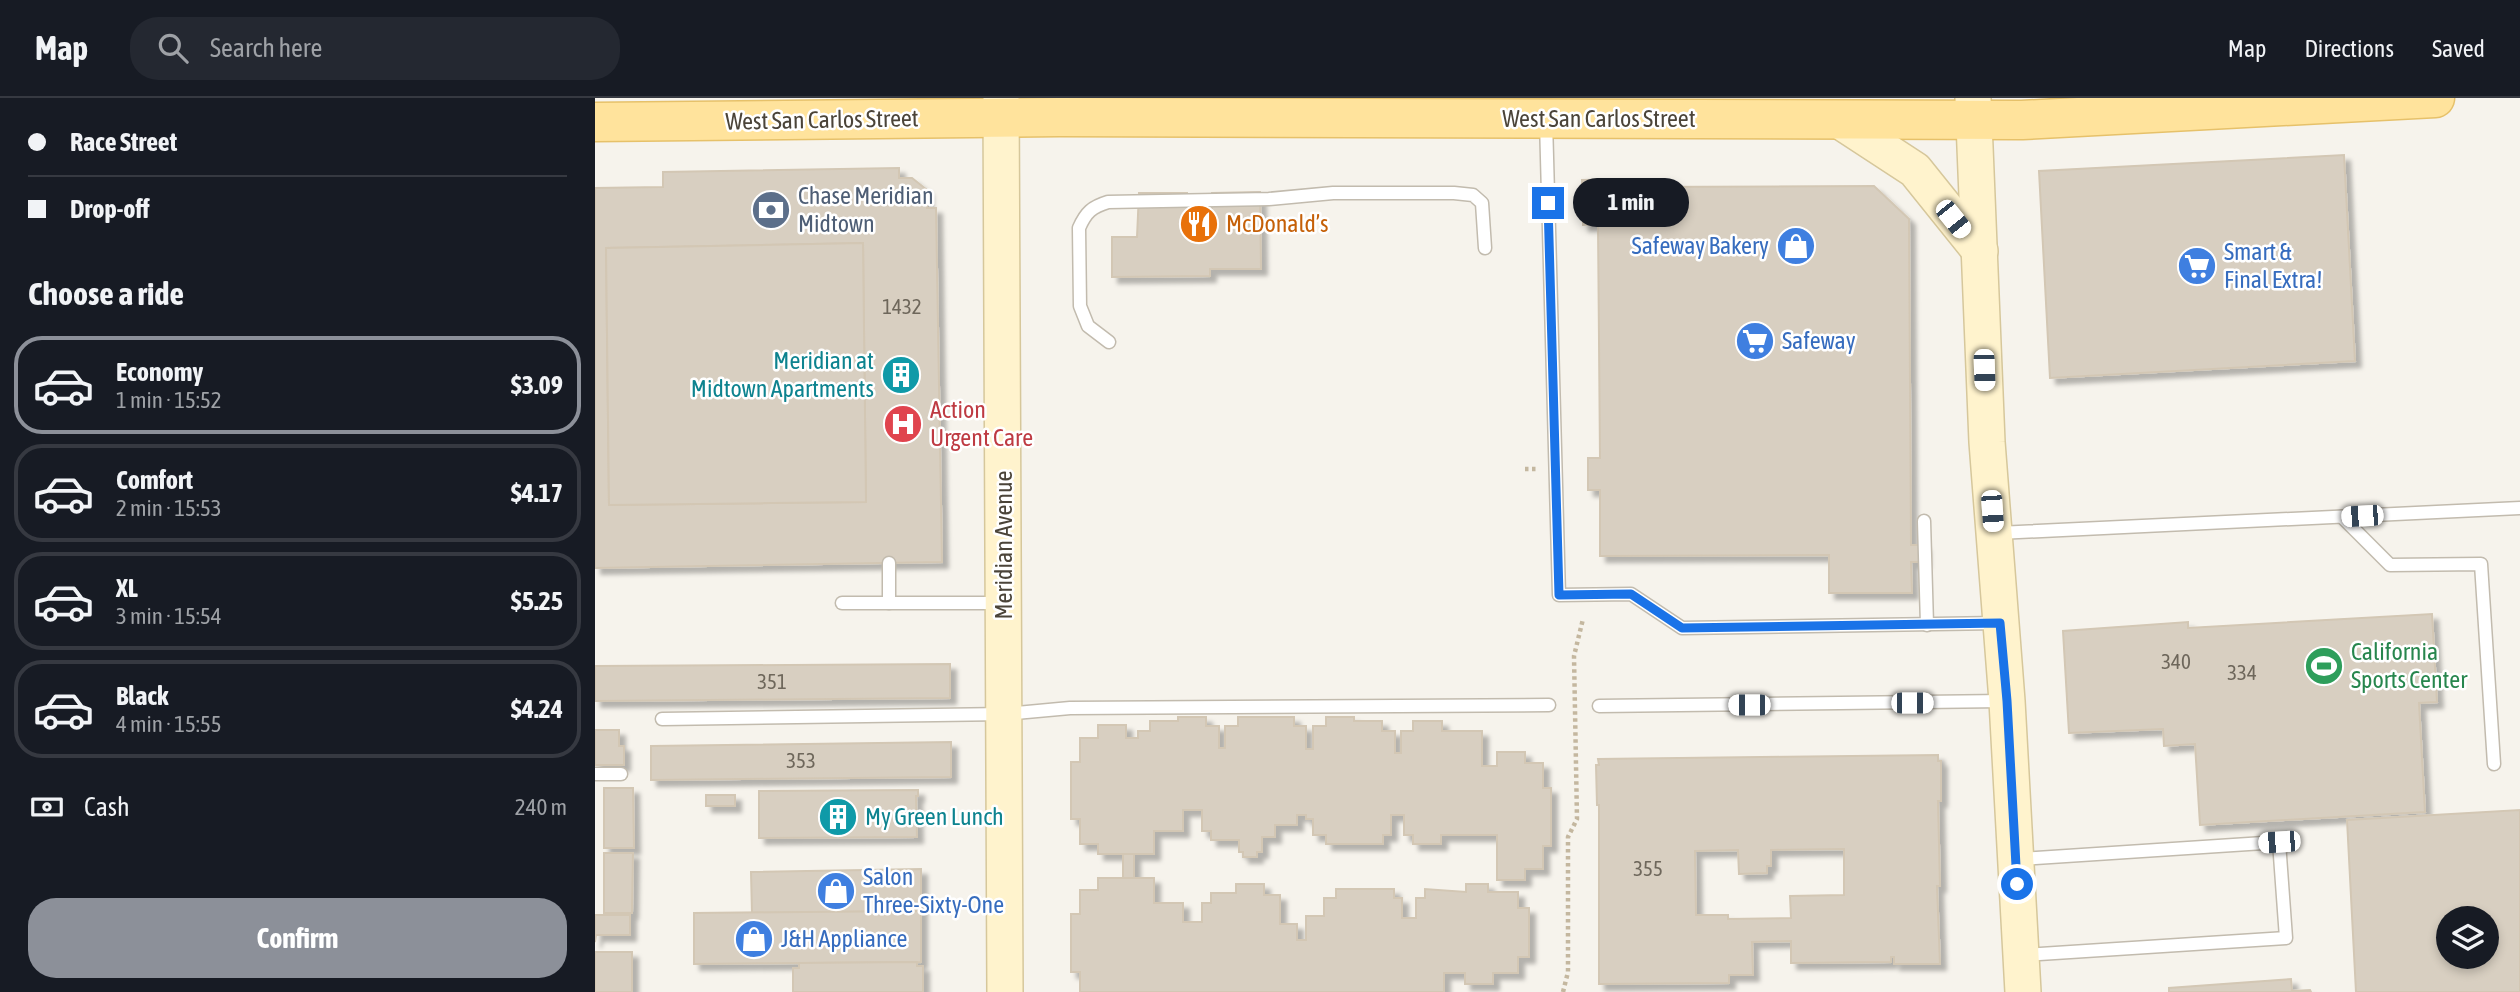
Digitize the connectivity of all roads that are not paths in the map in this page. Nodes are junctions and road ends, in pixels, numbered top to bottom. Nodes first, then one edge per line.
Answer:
1 (2435, 98) edge
2 (1001, 108) edge
3 (1975, 109) edge
4 (1546, 118) junction
5 (1837, 119) junction
6 (595, 122) edge
7 (1485, 248) dead end
8 (1980, 251) junction
9 (1109, 342) dead end
10 (2520, 508) edge
11 (2342, 517) junction
12 (1924, 521) dead end
13 (1994, 533) junction
14 (889, 563) dead end
15 (842, 603) dead end
16 (888, 603) junction
17 (1004, 603) junction
18 (2000, 623) junction
19 (1927, 625) junction
20 (2007, 701) junction
21 (1549, 705) dead end
22 (1599, 706) dead end
23 (1005, 714) junction
24 (662, 719) dead end
25 (2494, 764) dead end
26 (621, 774) dead end
27 (595, 775) edge
28 (2016, 860) junction
29 (2021, 955) junction
30 (1005, 992) edge
31 (2023, 992) edge

1 - 3 main road, West San Carlos Street
2 - 4 main road, West San Carlos Street
2 - 6 main road, West San Carlos Street
2 - 17 main road, Meridian Avenue
3 - 5 main road, West San Carlos Street
3 - 8 main road
4 - 5 main road, West San Carlos Street
4 - 19 lane
5 - 8 main road
7 - 9 lane
8 - 13 main road
10 - 11 lane
11 - 13 lane
11 - 25 lane
12 - 19 lane
13 - 18 main road
14 - 16 lane
15 - 16 lane
16 - 17 lane
17 - 23 main road, Meridian Avenue
18 - 19 lane
18 - 20 main road
20 - 22 lane
20 - 28 main road
21 - 23 lane
23 - 24 lane
23 - 30 main road, Meridian Avenue
26 - 27 lane
28 - 29 main road
28 - 29 lane
29 - 31 main road

